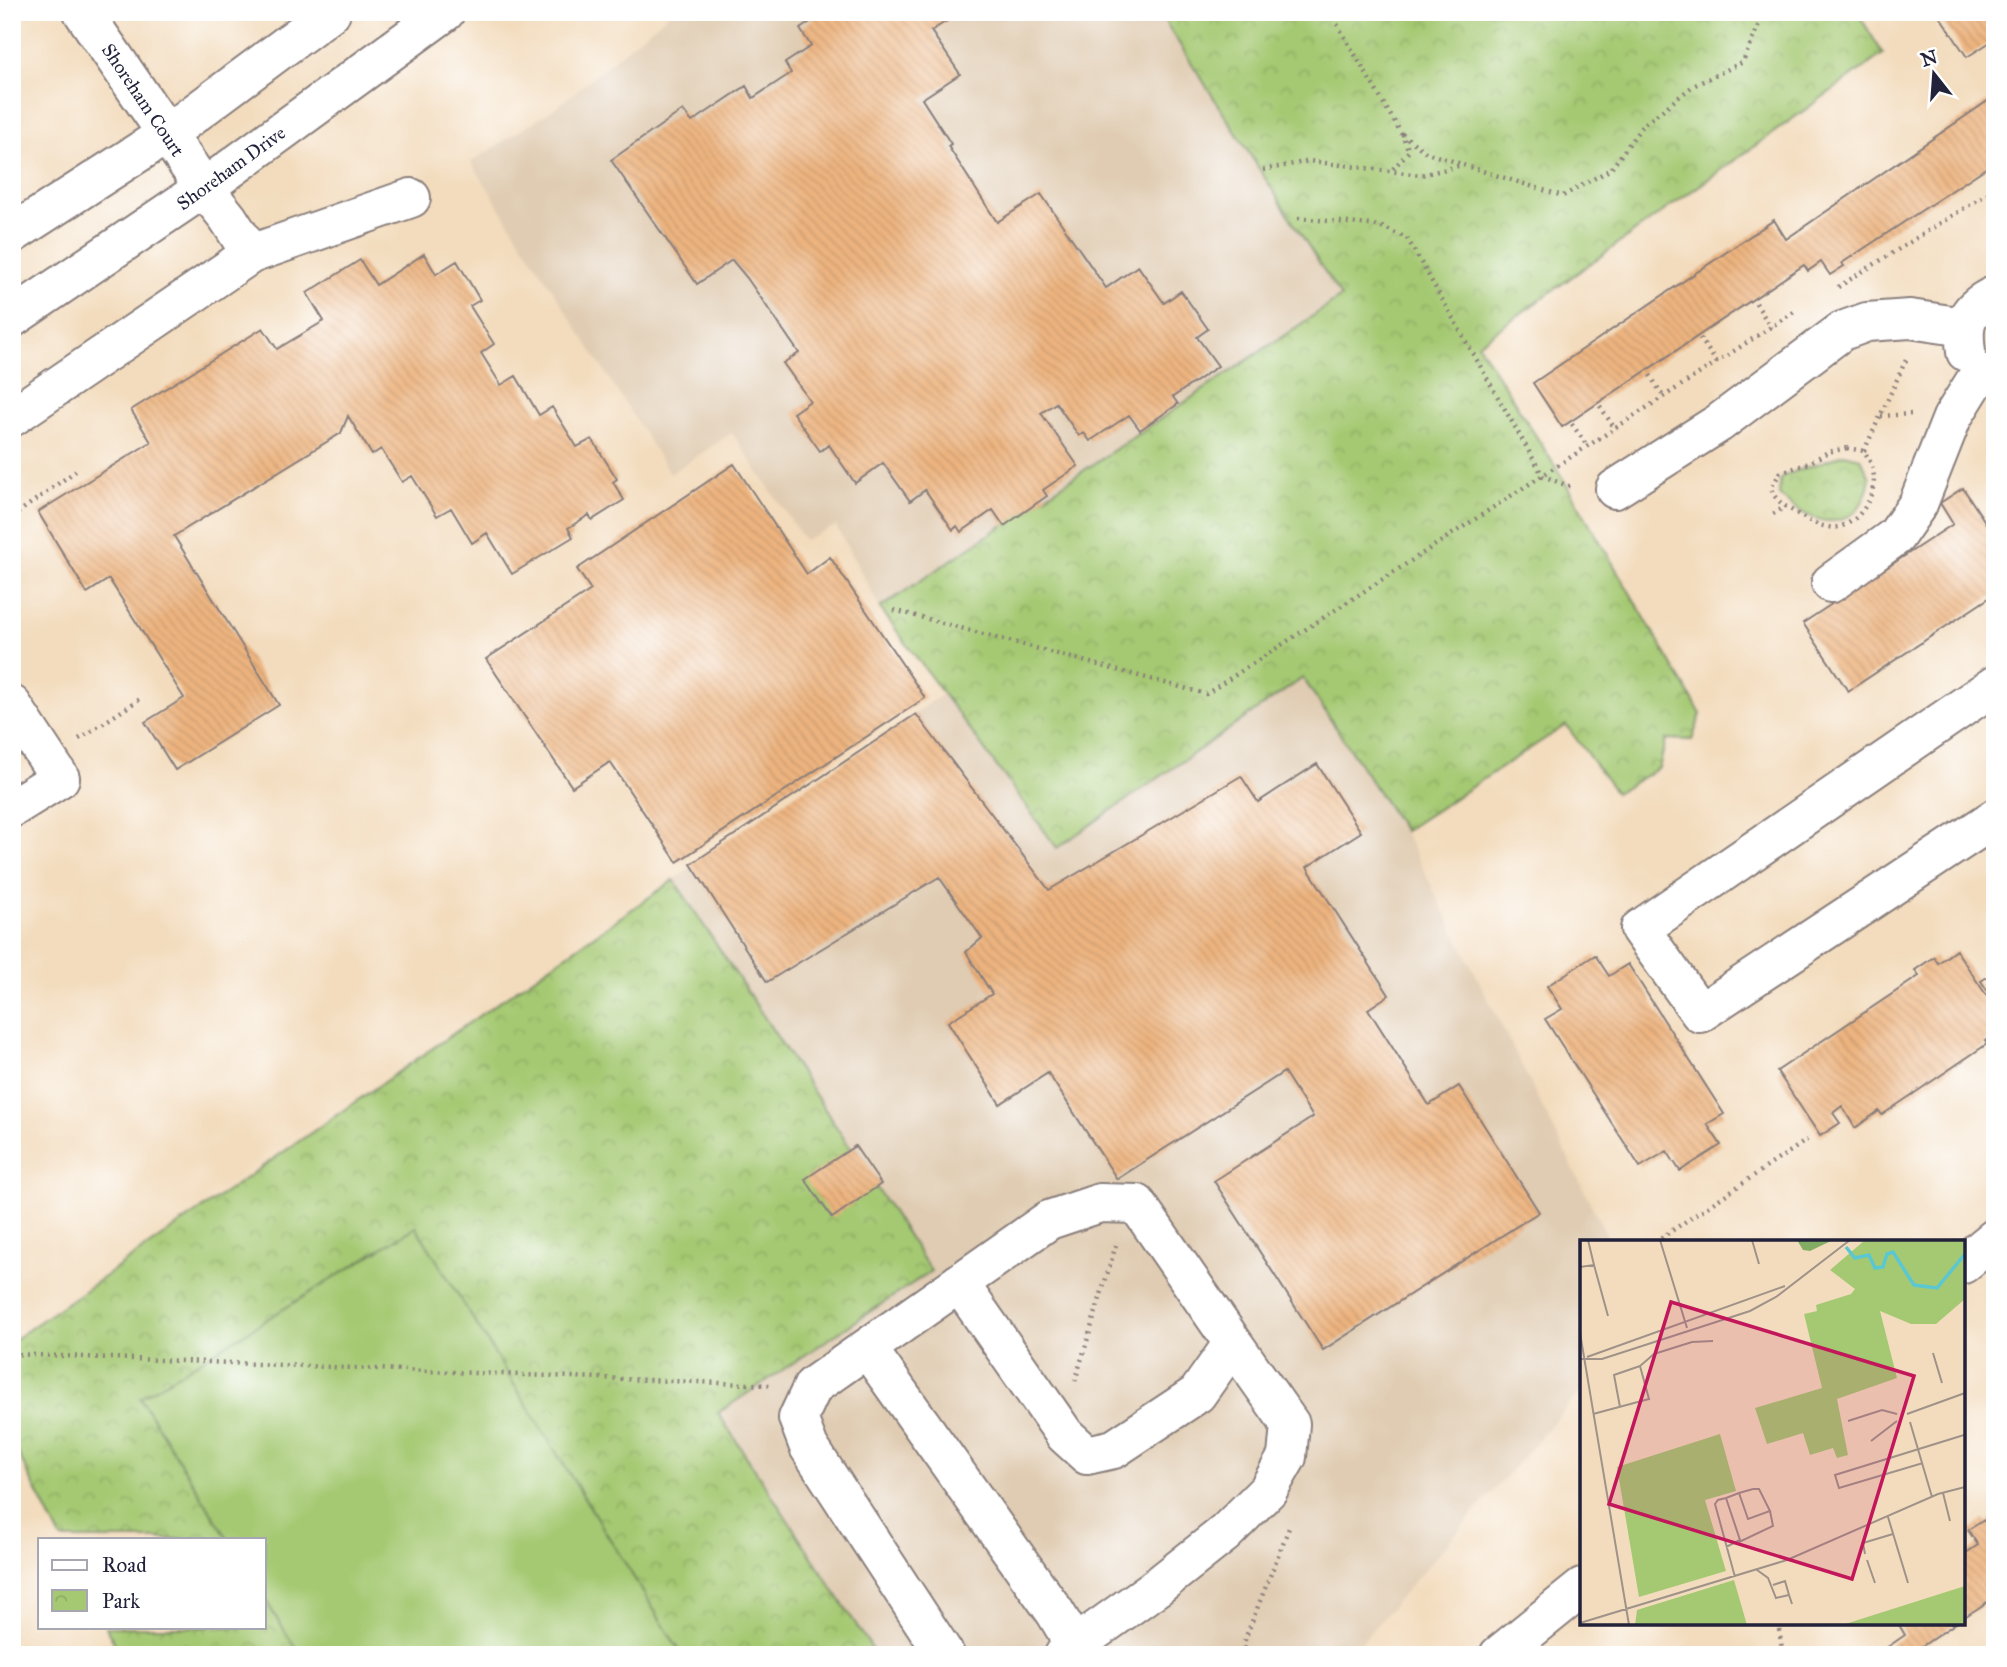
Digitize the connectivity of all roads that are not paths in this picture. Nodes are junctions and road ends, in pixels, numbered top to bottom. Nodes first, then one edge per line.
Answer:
1 (83, 12) edge
2 (331, 12) edge
3 (445, 12) edge
4 (167, 134) junction
5 (204, 188) junction
6 (411, 198) dead end
7 (12, 234) edge
8 (251, 254) junction
9 (1995, 295) edge
10 (12, 318) edge
11 (1964, 327) junction
12 (1987, 376) edge
13 (12, 417) edge
14 (1615, 489) road end
15 (1831, 583) dead end
16 (1995, 685) edge
17 (12, 705) edge
18 (12, 808) edge
19 (1995, 818) edge
20 (1995, 1238) edge
21 (1965, 1262) edge
22 (959, 1283) junction
23 (1233, 1343) junction
24 (867, 1348) junction
25 (1580, 1590) edge
26 (1067, 1652) edge
27 (945, 1655) edge
28 (1499, 1655) edge

1 - 4 street, Shoreham Court
2 - 4 street
3 - 5 street, Shoreham Drive
4 - 5 street, Shoreham Court
4 - 7 street
5 - 8 street, Shoreham Court
5 - 10 street, Shoreham Drive
6 - 8 street
8 - 13 street
9 - 11 street
11 - 12 street
11 - 14 street
12 - 15 street
16 - 19 street
17 - 18 street
20 - 21 street
22 - 23 street
22 - 23 street
22 - 24 street
23 - 26 street
24 - 26 street
24 - 27 street
25 - 28 street

